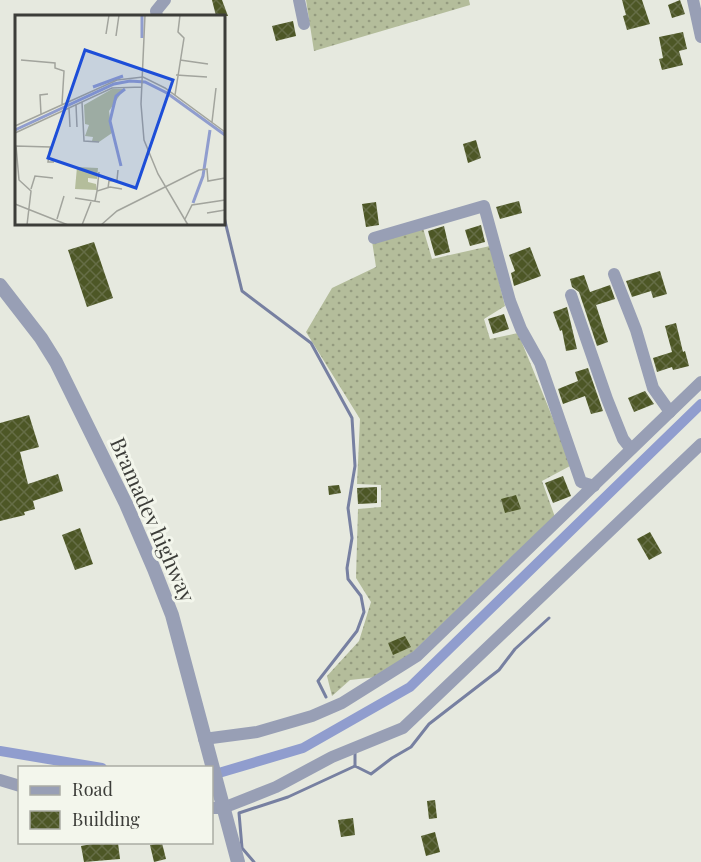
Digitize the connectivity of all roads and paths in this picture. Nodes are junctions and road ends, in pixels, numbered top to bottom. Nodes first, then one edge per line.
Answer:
1 (165, 0) edge
2 (299, 0) edge
3 (693, 0) edge
4 (157, 15) edge
5 (304, 24) dead end
6 (701, 37) edge
7 (374, 238) dead end
8 (614, 274) dead end
9 (0, 285) edge
10 (571, 295) dead end
11 (701, 382) edge
12 (670, 412) junction
13 (701, 444) edge
14 (631, 449) junction
15 (594, 486) junction
16 (205, 742) junction
17 (210, 766) edge
18 (0, 780) edge
19 (213, 781) edge
20 (18, 785) edge
21 (218, 806) edge
22 (238, 862) edge

1 - 4 street
2 - 5 street
3 - 6 street
7 - 15 street
8 - 12 street
9 - 16 street, Bramadev highway
10 - 14 street
11 - 12 street
12 - 14 street
13 - 21 street
14 - 15 street
15 - 16 street
16 - 17 street, Bramadev highway
18 - 20 street
19 - 21 street, Bramadev highway
21 - 22 street, Bramadev highway

